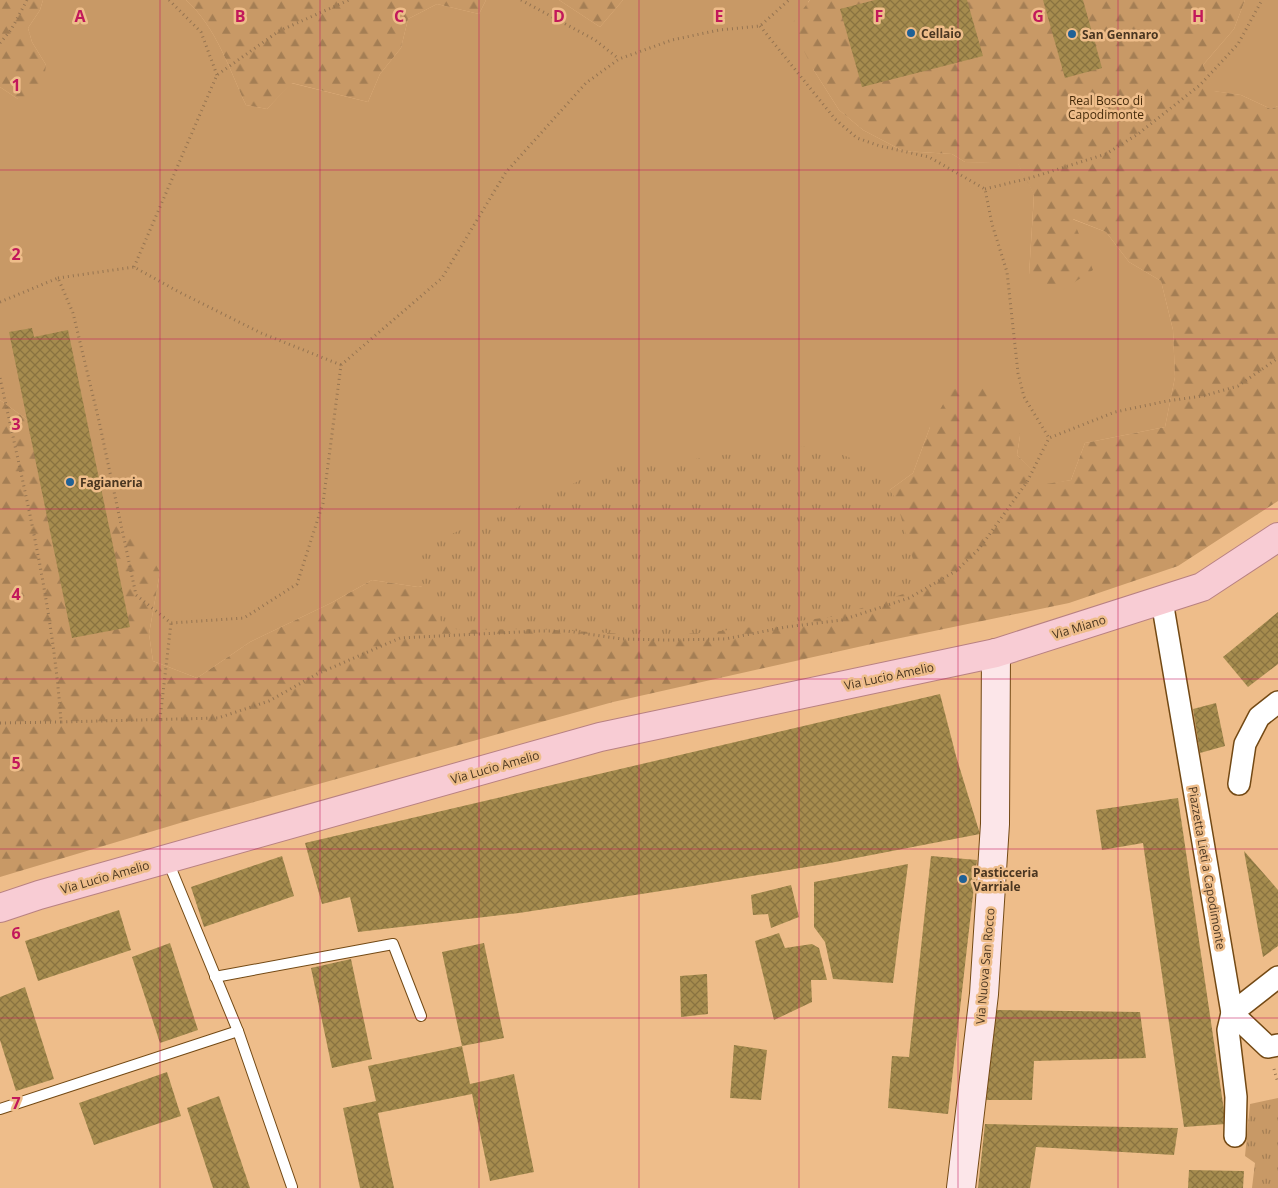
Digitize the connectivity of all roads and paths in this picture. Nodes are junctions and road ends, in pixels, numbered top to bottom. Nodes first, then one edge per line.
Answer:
1 (28, 0) edge
2 (169, 0) edge
3 (349, 0) edge
4 (521, 0) edge
5 (789, 0) edge
6 (1262, 0) edge
7 (760, 26) junction
8 (0, 43) edge
9 (619, 59) junction
10 (217, 75) junction
11 (985, 189) junction
12 (134, 267) junction
13 (58, 278) junction
14 (0, 302) edge
15 (1278, 358) edge
16 (341, 365) junction
17 (0, 378) edge
18 (1048, 438) junction
19 (1278, 537) edge
20 (1162, 601) junction
21 (171, 624) junction
22 (996, 652) junction
23 (1278, 702) edge
24 (160, 719) junction
25 (61, 722) junction
26 (0, 723) edge
27 (1239, 784) dead end
28 (167, 859) junction
29 (0, 908) edge
30 (215, 976) junction
31 (1278, 977) edge
32 (1232, 1013) junction
33 (421, 1016) dead end
34 (238, 1031) junction
35 (1278, 1045) edge
36 (0, 1110) edge
37 (1236, 1136) dead end
38 (292, 1187) edge
39 (961, 1188) edge

1 - 8 path
2 - 10 path
3 - 10 path
4 - 9 path
5 - 7 path
6 - 11 path
7 - 9 path
7 - 11 path
9 - 16 path
10 - 12 path
11 - 18 path
12 - 13 path
12 - 16 path
13 - 14 path
13 - 21 path
15 - 18 path
16 - 21 path
17 - 25 path
18 - 24 path
19 - 20 main road
20 - 22 main road, Via Miano
20 - 32 street, Piazzetta Lieti a Capodimonte
21 - 24 path
22 - 28 main road, Via Lucio Amelio
22 - 39 main road, Via Nuova San Rocco
23 - 27 street
24 - 25 path
25 - 26 path
28 - 29 main road, Via Lucio Amelio
28 - 30 lane
30 - 33 lane
30 - 34 lane
31 - 32 street
32 - 35 street
32 - 37 street, Piazzetta Lieti a Capodimonte
34 - 36 lane
34 - 38 lane

